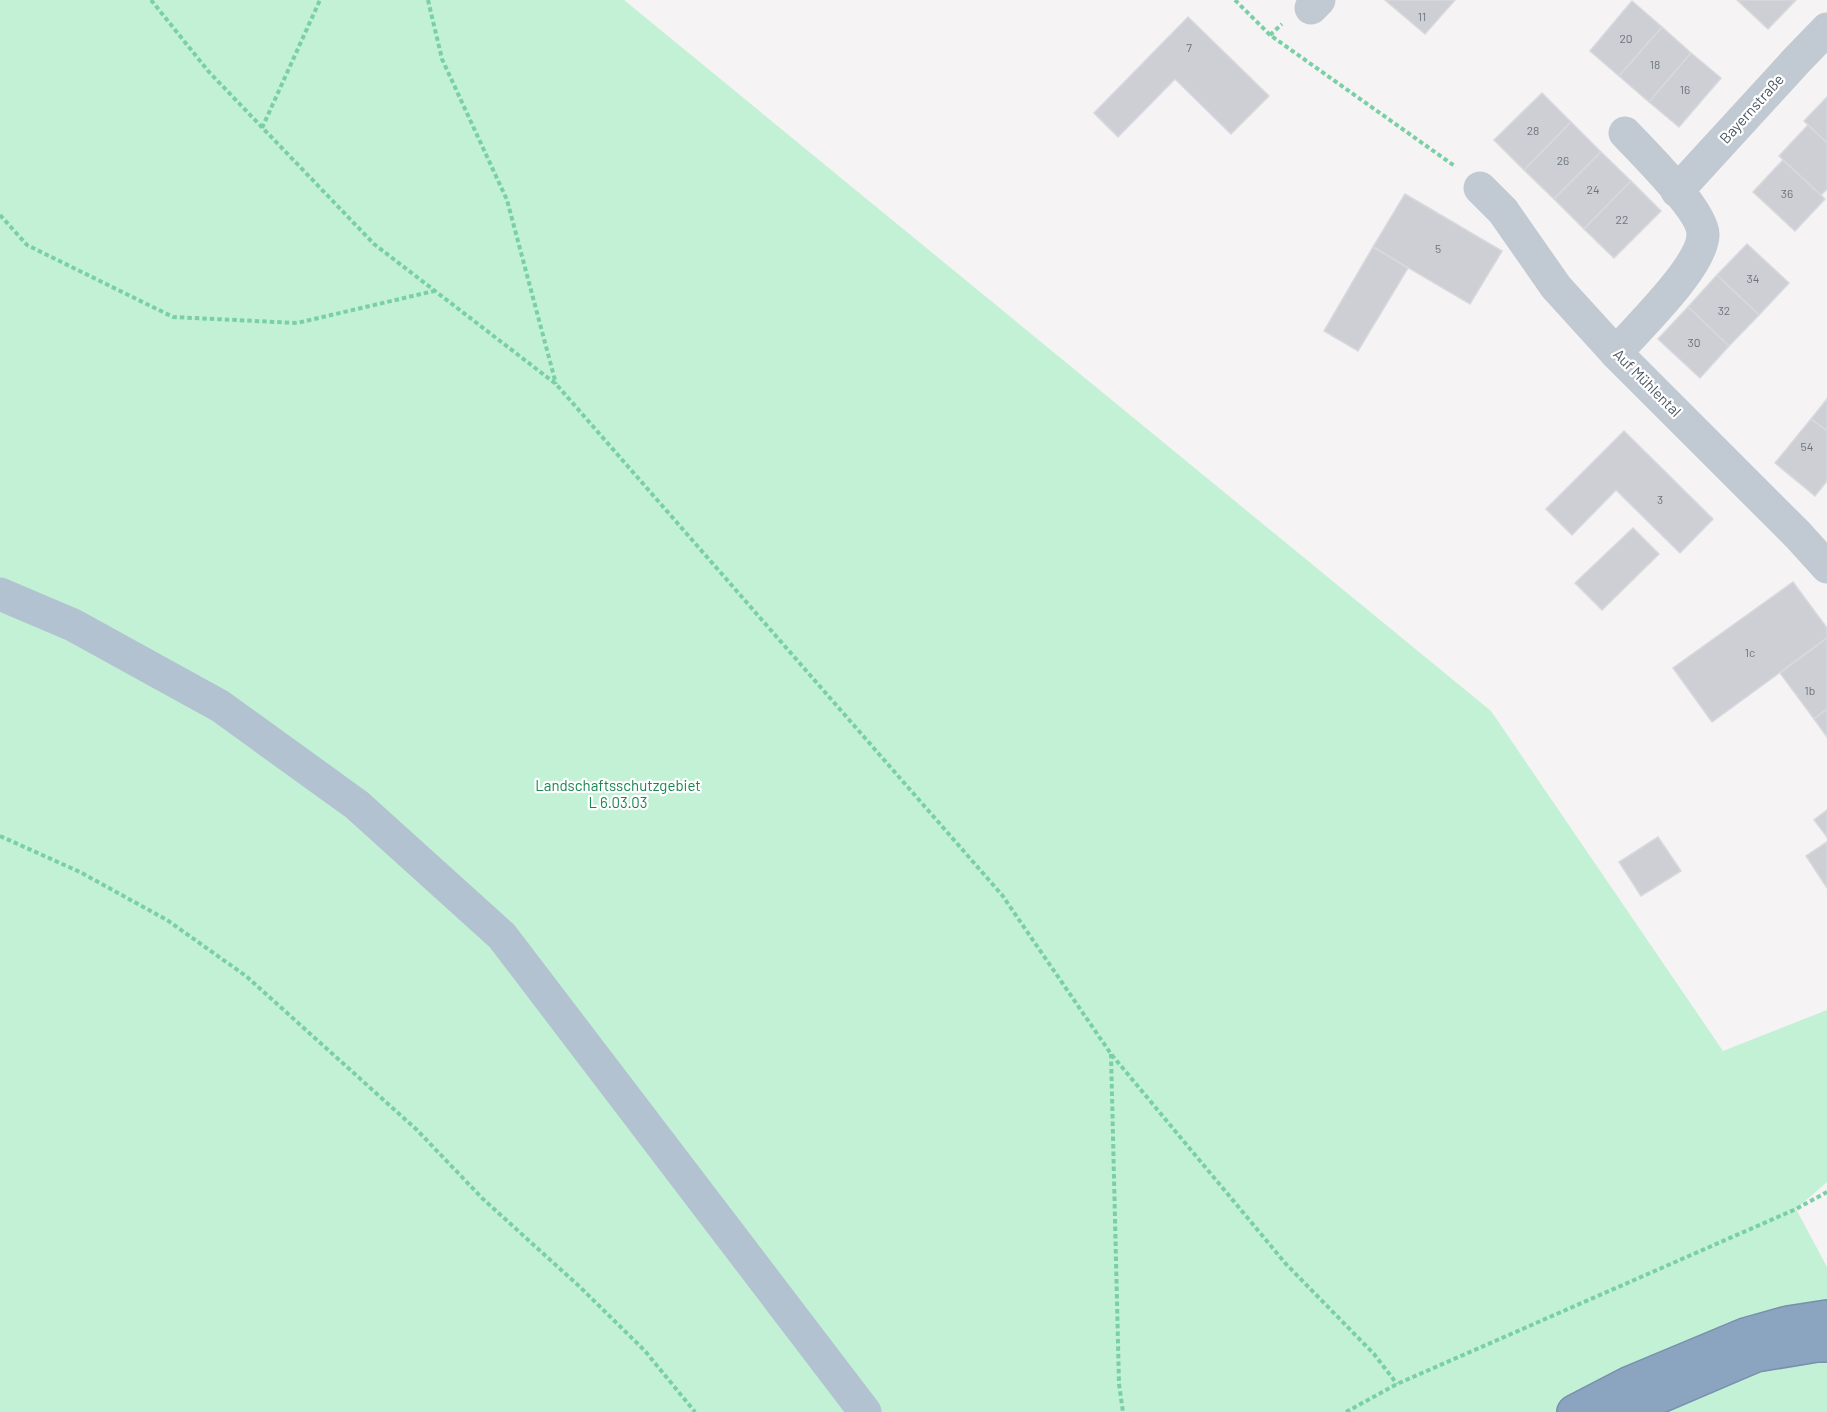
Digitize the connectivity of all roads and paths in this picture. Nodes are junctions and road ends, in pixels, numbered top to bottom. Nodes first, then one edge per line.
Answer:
1 (151, 0) edge
2 (320, 0) edge
3 (428, 0) edge
4 (1235, 0) edge
5 (1827, 29) edge
6 (262, 128) junction
7 (1625, 133) dead end
8 (1480, 188) joint
9 (1677, 191) junction
10 (0, 215) edge
11 (435, 291) junction
12 (1616, 352) junction
13 (556, 384) junction
14 (1827, 566) edge
15 (0, 594) edge
16 (0, 836) edge
17 (1112, 1053) junction
18 (1827, 1191) edge
19 (1827, 1317) edge
20 (1827, 1346) edge
21 (1397, 1384) junction
22 (695, 1412) edge
23 (865, 1412) edge
24 (1123, 1412) edge
25 (1346, 1412) edge
26 (1574, 1412) edge
27 (1627, 1412) edge

1 - 6 path
2 - 6 path
3 - 13 path
4 - 8 path
5 - 9 street, Bayernstraße
6 - 11 path
7 - 9 street
8 - 12 street, Auf Mühlental
9 - 12 street
10 - 11 path
11 - 13 path
12 - 14 street, Auf Mühlental
13 - 17 path
15 - 23 main road
16 - 22 path
17 - 21 path
17 - 24 path
18 - 21 path
19 - 26 highway
20 - 27 highway
21 - 25 path

